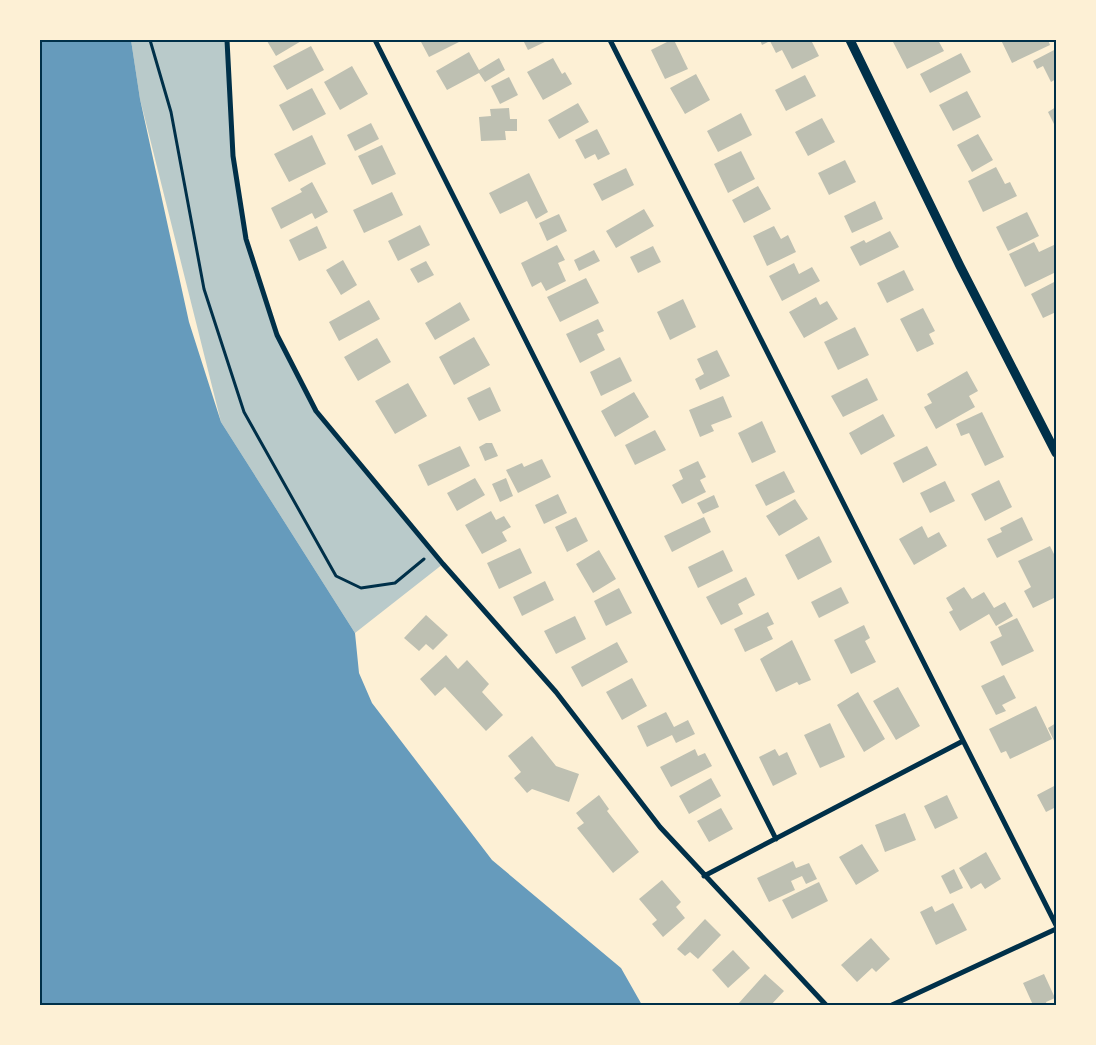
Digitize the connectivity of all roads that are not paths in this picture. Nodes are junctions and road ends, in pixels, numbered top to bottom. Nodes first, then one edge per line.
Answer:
1 (227, 40) edge
2 (375, 40) edge
3 (610, 40) edge
4 (850, 40) edge
5 (1056, 453) edge
6 (963, 741) junction
7 (776, 839) junction
8 (704, 876) junction
9 (1056, 927) edge
10 (826, 1005) edge
11 (892, 1005) edge

1 - 8 street
2 - 7 street
3 - 6 street
4 - 5 street
6 - 7 street
6 - 9 street
7 - 8 street
8 - 10 street
9 - 11 street

